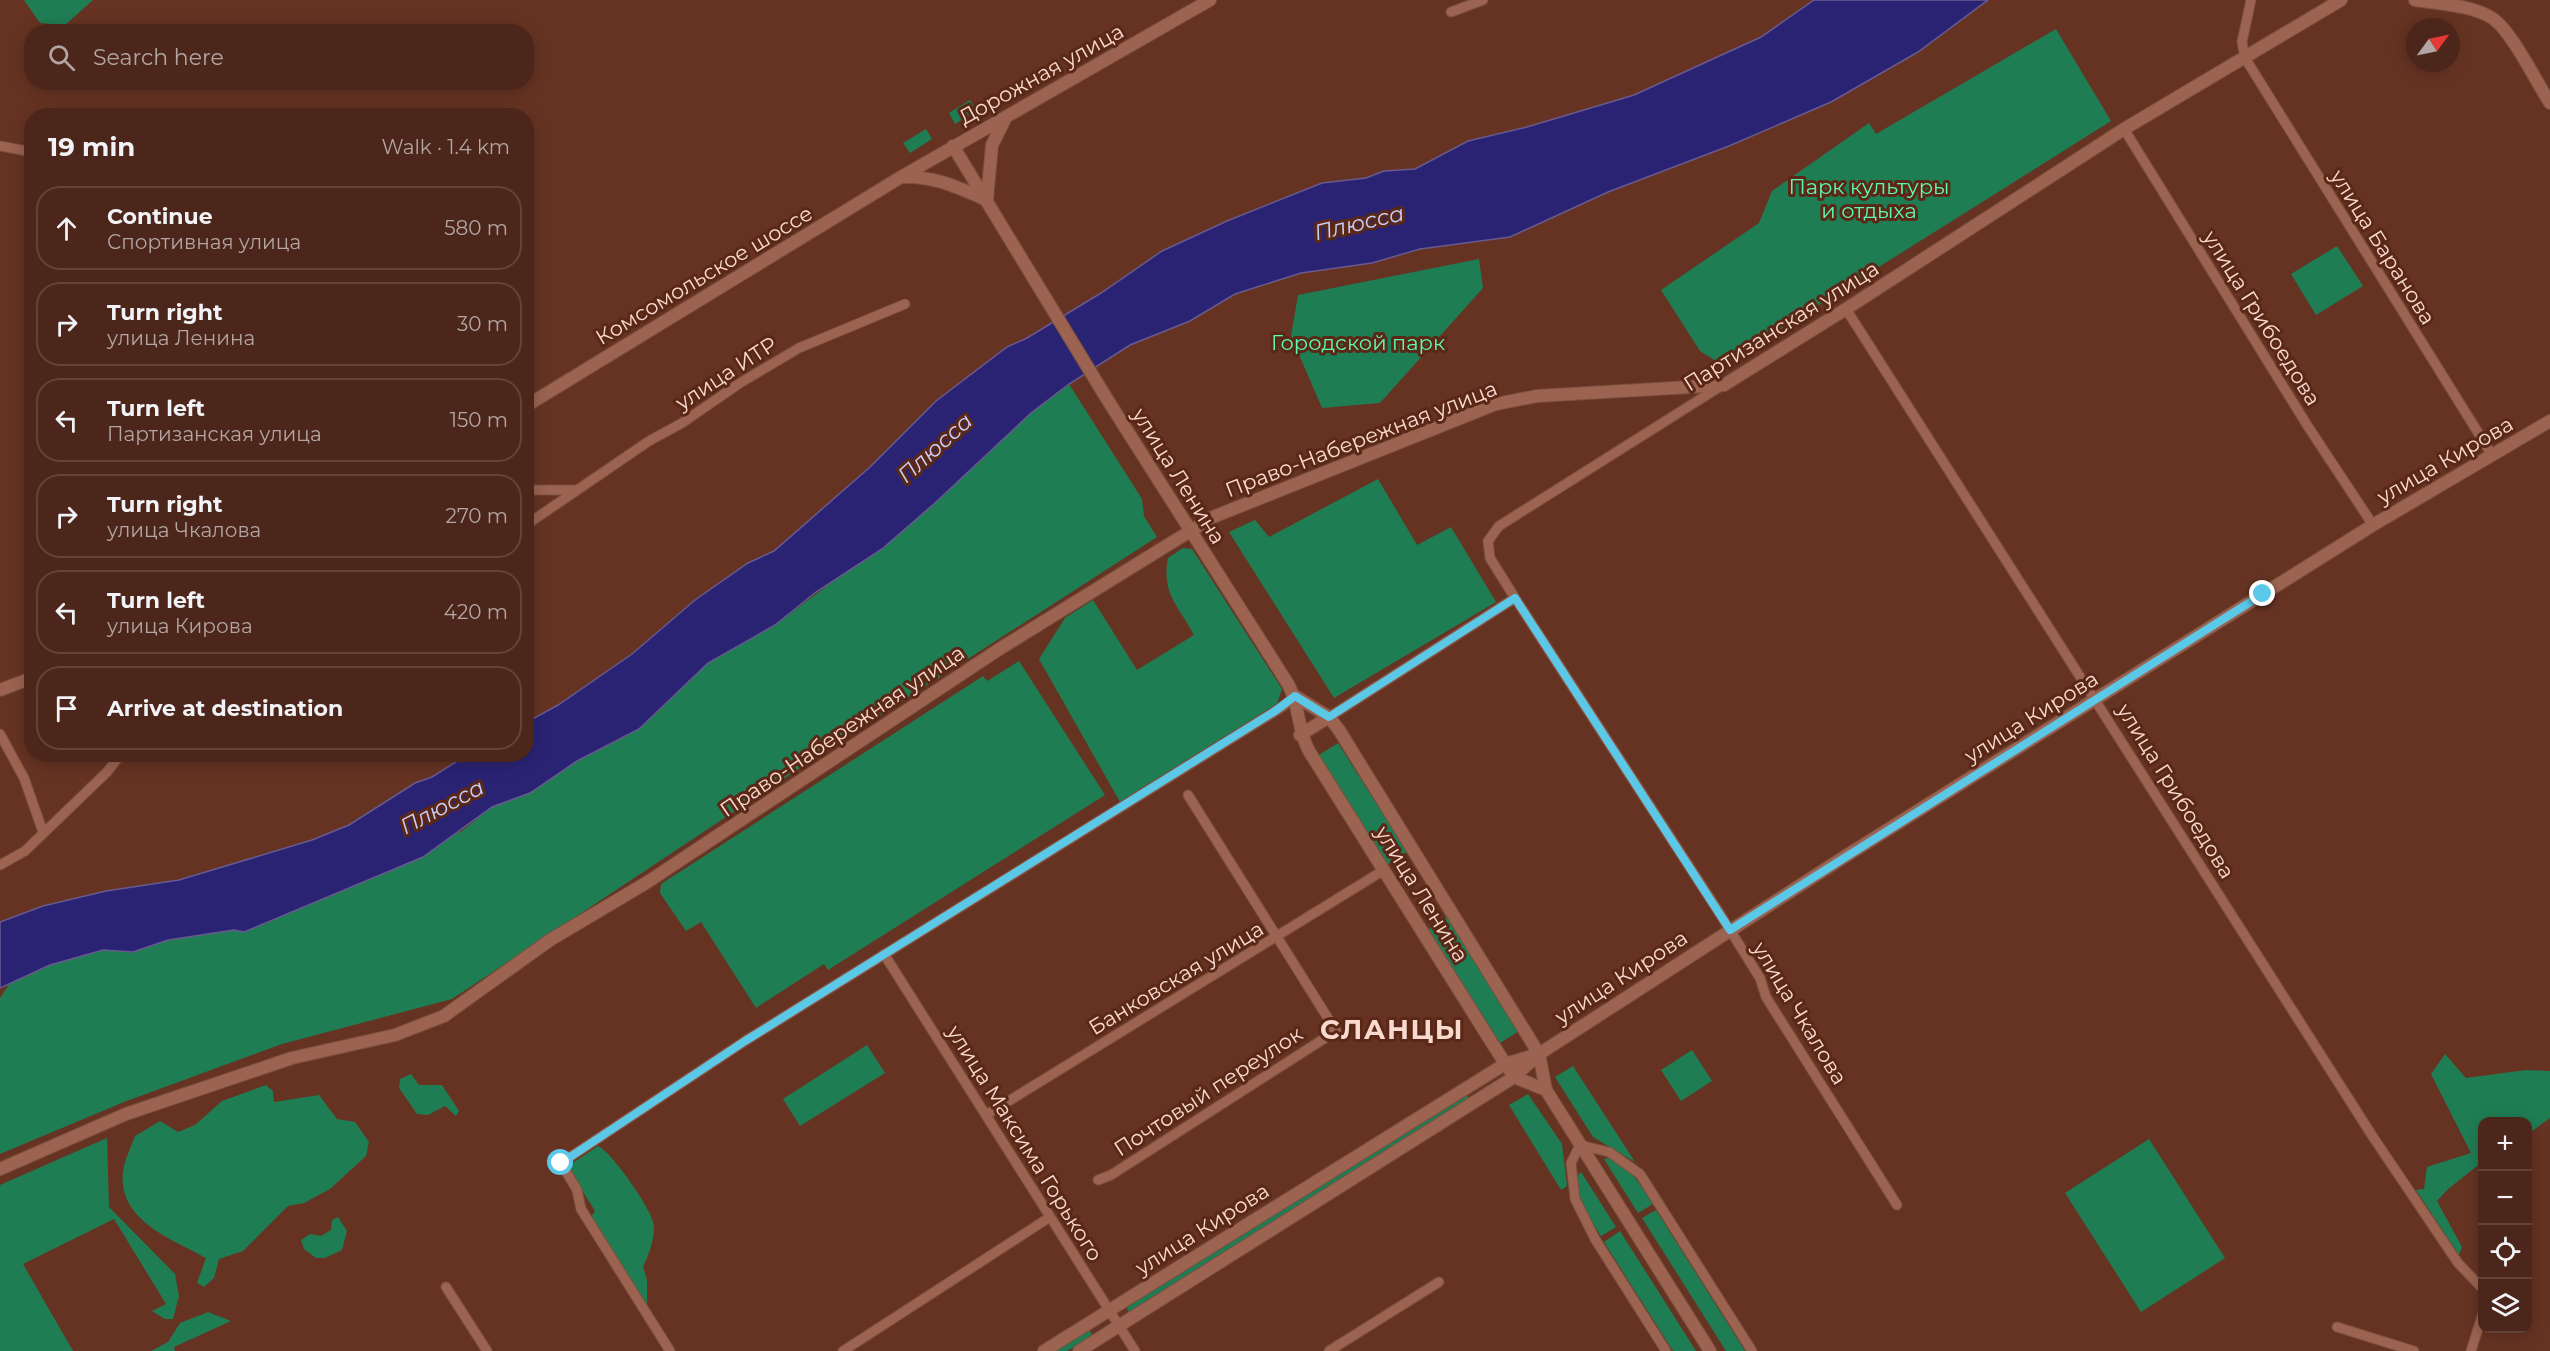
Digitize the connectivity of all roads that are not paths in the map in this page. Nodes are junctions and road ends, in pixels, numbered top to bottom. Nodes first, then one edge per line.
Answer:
1 (1210, 0) edge
2 (1483, 0) edge
3 (2251, 0) edge
4 (2341, 0) edge
5 (2415, 0) edge
6 (1451, 12) dead end
7 (2245, 58) junction
8 (2550, 103) edge
9 (1006, 117) junction
10 (2124, 129) junction
11 (0, 146) edge
12 (953, 146) junction
13 (24, 150) edge
14 (901, 177) junction
15 (987, 200) junction
16 (905, 304) dead end
17 (1846, 309) junction
18 (1724, 385) junction
19 (534, 401) edge
20 (2550, 421) edge
21 (2492, 455) junction
22 (576, 489) junction
23 (534, 490) edge
24 (534, 519) edge
25 (2373, 525) junction
26 (1190, 531) junction
27 (1515, 598) junction
28 (24, 681) edge
29 (0, 690) edge
30 (1295, 696) junction
31 (2096, 699) junction
32 (1329, 717) junction
33 (0, 734) edge
34 (1300, 735) junction
35 (115, 762) edge
36 (1188, 795) dead end
37 (43, 832) junction
38 (0, 865) edge
39 (1384, 870) junction
40 (1730, 930) junction
41 (1277, 937) junction
42 (884, 954) junction
43 (1539, 1054) junction
44 (1505, 1064) junction
45 (1514, 1077) junction
46 (1546, 1090) junction
47 (986, 1115) junction
48 (1580, 1145) junction
49 (0, 1169) edge
50 (1098, 1180) dead end
51 (1897, 1205) dead end
52 (1050, 1217) junction
53 (1439, 1282) dead end
54 (2478, 1284) edge
55 (446, 1287) dead end
56 (1109, 1310) junction
57 (1119, 1326) junction
58 (2337, 1326) dead end
59 (2478, 1329) edge
60 (488, 1351) edge
61 (670, 1351) edge
62 (843, 1351) edge
63 (1044, 1351) edge
64 (1079, 1351) edge
65 (1136, 1351) edge
66 (1329, 1351) edge
67 (1666, 1351) edge
68 (1710, 1351) edge
69 (1752, 1351) edge
70 (2414, 1351) edge
71 (2471, 1351) edge

1 - 9 street, Дорожная улица
2 - 6 street
3 - 7 street
4 - 7 street, Партизанская улица
5 - 8 street
7 - 10 street, Партизанская улица
7 - 21 street, улица Баранова
9 - 12 street, Дорожная улица
9 - 15 street
10 - 17 street, Партизанская улица
10 - 25 street, улица Грибоедова
11 - 13 street
12 - 14 street, Дорожная улица
12 - 15 street
14 - 15 street
14 - 19 street, Комсомольское шоссе
15 - 26 street, улица Ленина
16 - 22 street, улица ИТР
17 - 18 street, Партизанская улица
17 - 31 street, улица Грибоедова
18 - 26 street, Право-Набережная улица
18 - 27 street, Партизанская улица
20 - 21 street, улица Кирова
21 - 25 street, улица Кирова
22 - 23 street
22 - 24 street, улица ИТР
25 - 31 street, улица Кирова
26 - 30 street, улица Ленина
26 - 49 street, Право-Набережная улица
27 - 32 street
27 - 40 street, улица Чкалова
28 - 29 street
30 - 32 street, улица Ленина
30 - 34 street, улица Ленина
30 - 42 street
31 - 40 street, улица Кирова
31 - 54 street, улица Грибоедова
32 - 34 street
32 - 43 street, улица Ленина
33 - 37 street
34 - 39 street, улица Ленина
35 - 37 street
36 - 41 street
37 - 38 street
39 - 41 street, Банковская улица
39 - 44 street, улица Ленина
40 - 43 street, улица Кирова
40 - 51 street, улица Чкалова
41 - 47 street, Банковская улица
41 - 50 street, Почтовый переулок
42 - 47 street, улица Максима Горького
42 - 61 street
43 - 44 street, улица Кирова
43 - 45 street, улица Кирова
43 - 46 street, улица Ленина
44 - 45 street, улица Ленина
44 - 56 street, улица Кирова
45 - 46 street
45 - 57 street, улица Кирова
46 - 48 street, улица Ленина
47 - 52 street, улица Максима Горького
48 - 67 street
48 - 68 street, улица Ленина
48 - 69 street
52 - 56 street, улица Максима Горького
52 - 62 street
53 - 66 street
55 - 60 street
56 - 57 street, улица Максима Горького
56 - 63 street, улица Кирова
57 - 64 street, улица Кирова
57 - 65 street, улица Максима Горького
58 - 70 street
59 - 71 street

